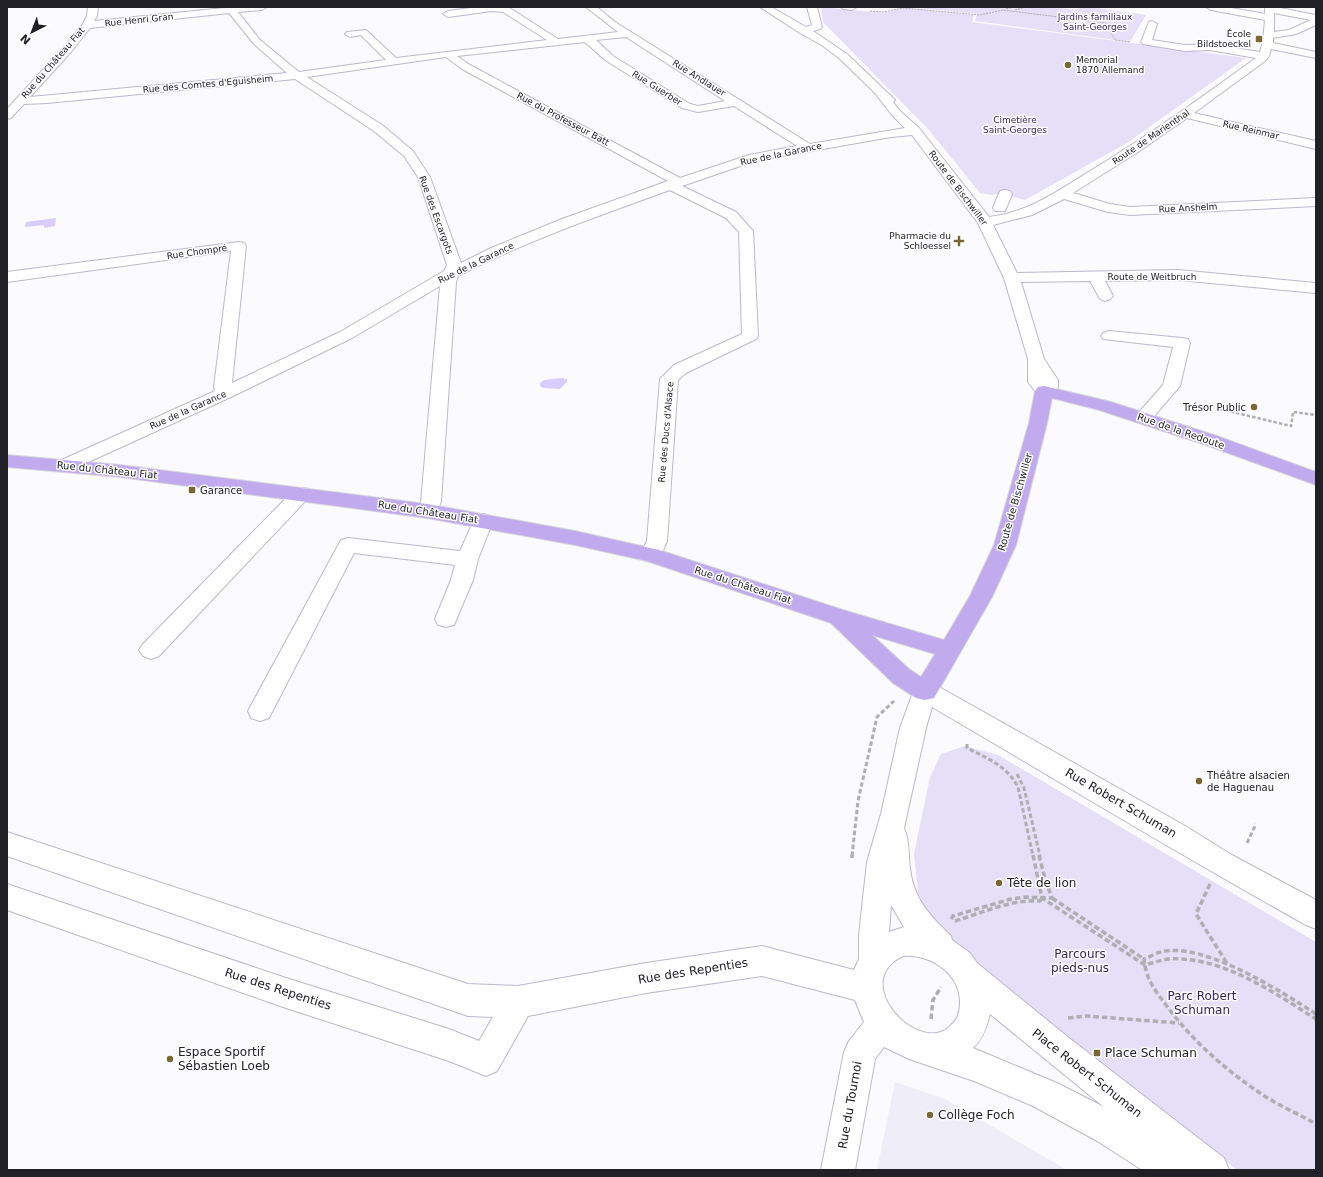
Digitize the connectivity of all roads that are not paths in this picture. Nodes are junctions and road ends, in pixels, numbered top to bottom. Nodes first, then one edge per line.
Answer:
1 (93, 7) edge
2 (262, 7) edge
3 (591, 7) edge
4 (765, 7) edge
5 (812, 7) edge
6 (846, 7) edge
7 (1211, 7) edge
8 (852, 8) edge
9 (230, 9) edge
10 (1269, 11) edge
11 (448, 14) dead end
12 (1316, 20) edge
13 (1152, 24) dead end
14 (87, 25) junction
15 (803, 31) junction
16 (350, 34) dead end
17 (627, 34) junction
18 (587, 38) junction
19 (555, 42) junction
20 (1266, 45) junction
21 (448, 54) junction
22 (1316, 55) edge
23 (394, 62) junction
24 (297, 75) junction
25 (20, 101) junction
26 (736, 102) junction
27 (1185, 114) junction
28 (7, 116) edge
29 (915, 131) junction
30 (1316, 145) edge
31 (808, 148) junction
32 (675, 184) junction
33 (1005, 194) dead end
34 (1062, 194) junction
35 (1316, 202) edge
36 (1000, 208) dead end
37 (985, 222) junction
38 (452, 273) junction
39 (7, 277) edge
40 (1096, 277) junction
41 (1012, 278) junction
42 (1316, 288) edge
43 (1105, 296) dead end
44 (1110, 336) dead end
45 (1044, 391) junction
46 (225, 393) junction
47 (1143, 418) junction
48 (8, 462) edge
49 (64, 466) junction
50 (1316, 479) edge
51 (302, 494) junction
52 (427, 511) junction
53 (483, 521) junction
54 (651, 555) junction
55 (467, 559) junction
56 (836, 616) junction
57 (446, 619) dead end
58 (151, 650) dead end
59 (948, 650) junction
60 (925, 691) junction
61 (260, 711) dead end
62 (894, 814) junction
63 (7, 844) edge
64 (7, 897) edge
65 (1316, 915) edge
66 (874, 959) junction
67 (956, 962) junction
68 (866, 988) junction
69 (518, 1002) junction
70 (882, 1024) junction
71 (928, 1049) junction
72 (838, 1170) edge
73 (1172, 1170) edge
74 (1212, 1170) edge

1 - 14 street, Rue du Château Fiat
2 - 9 street, Rue Henri Gran
3 - 17 street, Rue Andlauer
4 - 15 street, Route de Bischwiller
5 - 15 street
6 - 8 street
7 - 10 street
9 - 14 street, Rue Henri Gran
9 - 24 street, Rue des Escargots
10 - 12 street
10 - 20 street
11 - 19 street
12 - 20 street
13 - 20 street
14 - 25 street, Rue du Château Fiat
15 - 29 street, Route de Bischwiller
16 - 23 street
17 - 18 street, Rue des Comtes d'Eguisheim
17 - 26 street, Rue Andlauer
18 - 19 street, Rue des Comtes d'Eguisheim
18 - 26 street, Rue Guerber
19 - 21 street, Rue des Comtes d'Eguisheim
20 - 22 street
20 - 27 street, Route de Marienthal
21 - 23 street, Rue des Comtes d'Eguisheim
21 - 32 street, Rue du Professeur Batt
23 - 24 street, Rue des Comtes d'Eguisheim
24 - 25 street, Rue des Comtes d'Eguisheim
24 - 38 street, Rue des Escargots
25 - 28 street, Rue du Château Fiat
26 - 31 street, Rue Andlauer
27 - 30 street, Rue Reinmar
27 - 34 street, Route de Marienthal
29 - 31 street, Rue de la Garance
29 - 37 street, Route de Bischwiller
31 - 32 street, Rue de la Garance
32 - 38 street, Rue de la Garance
32 - 54 street, Rue des Ducs d'Alsace
33 - 36 street
34 - 35 street, Rue Anshelm
34 - 37 street, Route de Marienthal
37 - 41 street, Route de Bischwiller
38 - 46 street, Rue de la Garance
38 - 52 street, Rue des Escargots
39 - 46 street, Rue Chompré
40 - 41 street, Route de Weitbruch
40 - 42 street, Route de Weitbruch
40 - 43 street
41 - 45 street, Route de Bischwiller
44 - 47 street
45 - 47 main road, Rue de la Redoute
45 - 59 main road, Route de Bischwiller
46 - 49 street, Rue de la Garance
47 - 50 main road, Rue de la Redoute
48 - 49 main road, Rue du Château Fiat
49 - 51 main road, Rue du Château Fiat
51 - 52 main road, Rue du Château Fiat
51 - 58 street
52 - 53 main road, Rue du Château Fiat
53 - 54 main road, Rue du Château Fiat
53 - 55 street
54 - 56 main road, Rue du Château Fiat
55 - 57 street
55 - 61 street
56 - 59 main road, Rue du Château Fiat
56 - 60 main road, Rue du Château Fiat
59 - 60 main road, Route de Bischwiller
60 - 62 street, Place Robert Schuman
60 - 65 street, Rue Robert Schuman
62 - 66 street, Place Robert Schuman
62 - 67 street, Place Robert Schuman
63 - 69 street, Rue des Repenties
64 - 69 street, Rue des Repenties
66 - 67 street, Place Robert Schuman
66 - 68 street, Place Robert Schuman
67 - 71 street, Place Robert Schuman
67 - 74 street, Place Robert Schuman
68 - 69 street, Rue des Repenties
68 - 70 street, Place Robert Schuman
70 - 71 street, Place Robert Schuman
70 - 72 street, Rue du Tournoi
71 - 73 street, Place Robert Schuman

